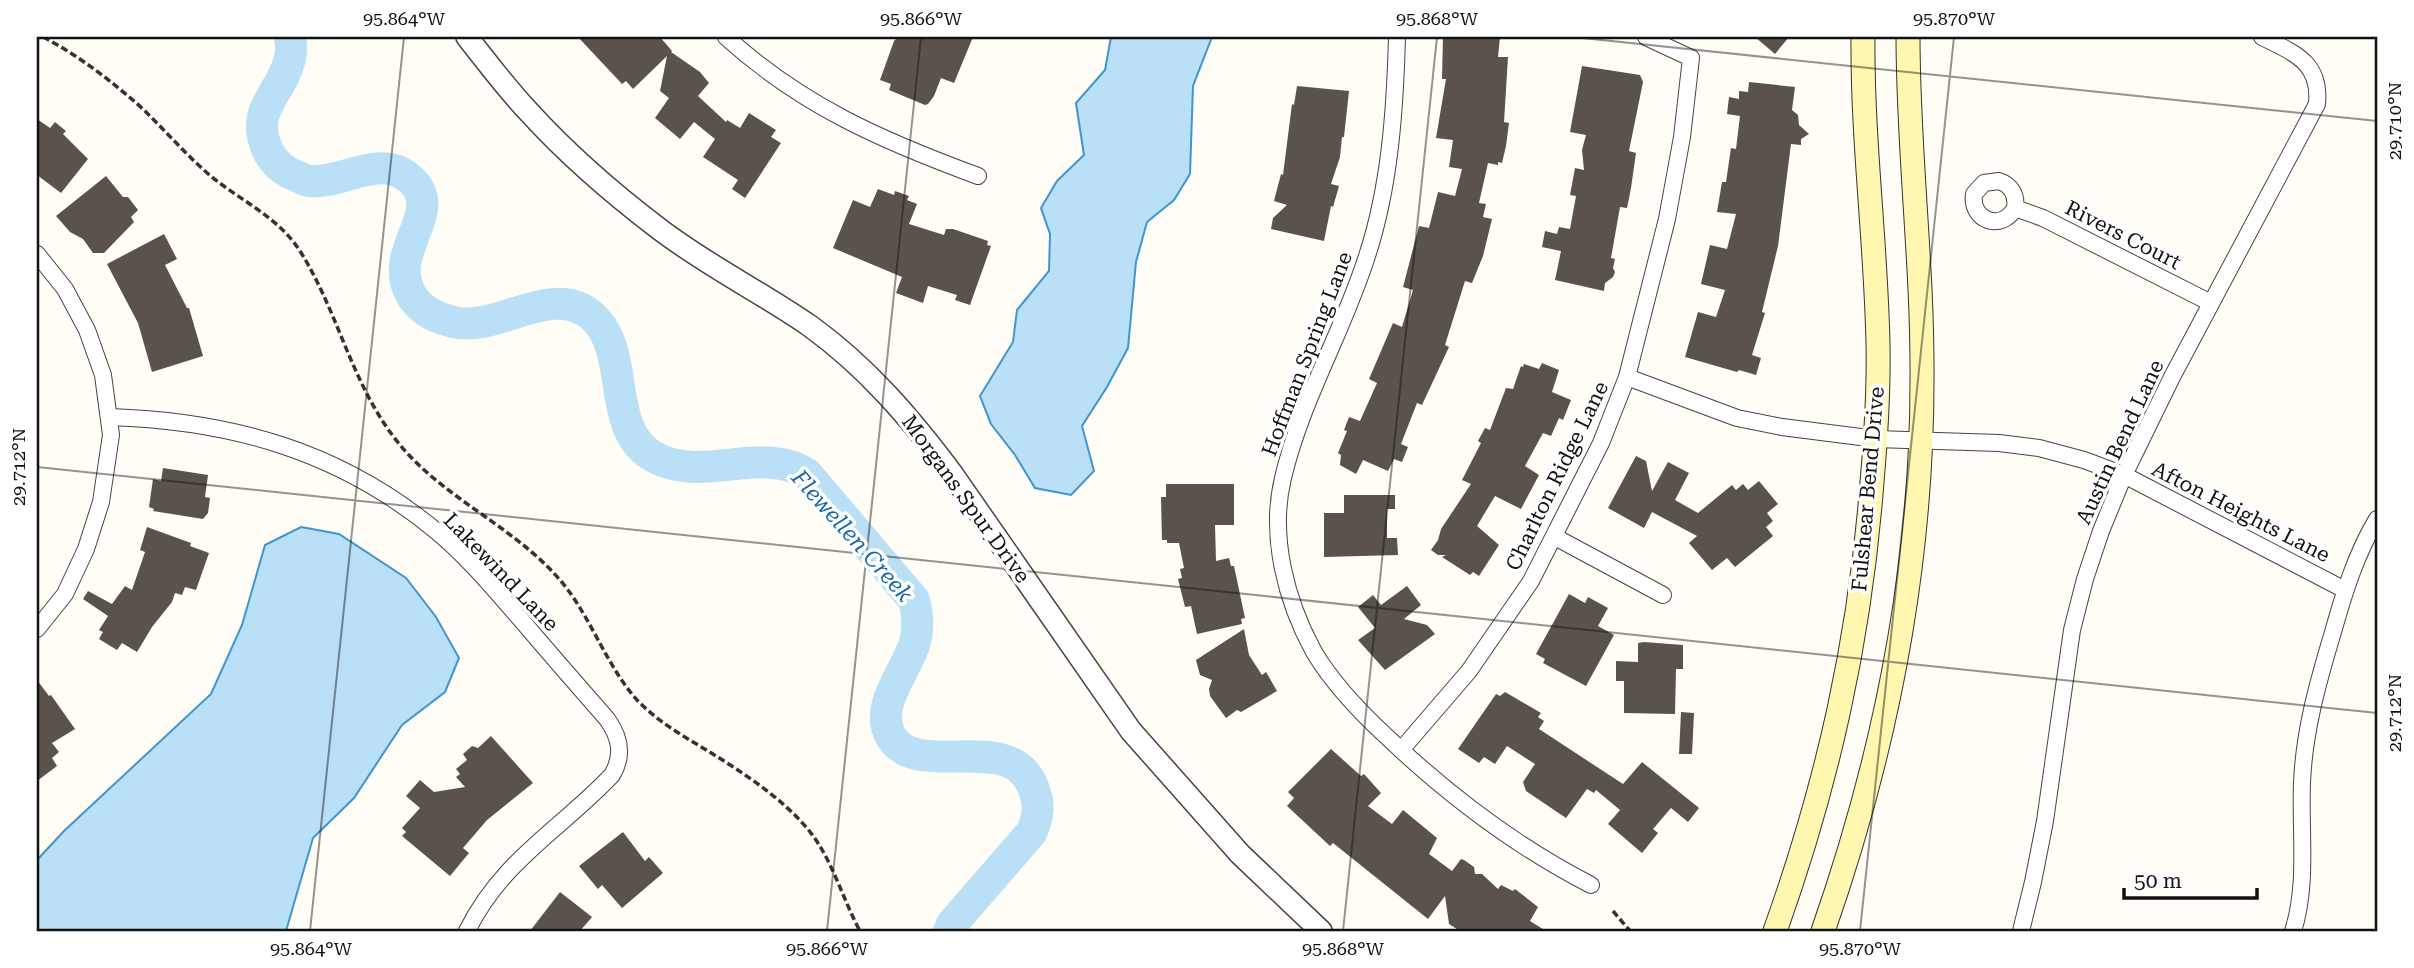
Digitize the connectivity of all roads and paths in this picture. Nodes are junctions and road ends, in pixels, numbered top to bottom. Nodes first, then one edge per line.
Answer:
1 (43, 37) edge
2 (467, 37) edge
3 (1398, 37) edge
4 (1646, 37) edge
5 (1863, 37) edge
6 (1908, 37) edge
7 (2262, 37) edge
8 (729, 38) edge
9 (978, 176) dead end
10 (2015, 208) dead end
11 (37, 254) edge
12 (2211, 303) junction
13 (1627, 377) junction
14 (110, 417) junction
15 (1876, 439) junction
16 (1920, 441) junction
17 (2123, 475) junction
18 (2377, 519) edge
19 (1555, 537) junction
20 (2345, 590) junction
21 (1663, 595) dead end
22 (37, 629) edge
23 (1401, 751) junction
24 (1591, 885) dead end
25 (1613, 911) dead end
26 (467, 931) edge
27 (860, 931) edge
28 (1321, 931) edge
29 (1630, 931) edge
30 (1775, 931) edge
31 (1822, 931) edge
32 (2021, 931) edge
33 (2293, 931) edge

1 - 27 path
2 - 28 street, Morgans Spur Drive
3 - 23 street, Hoffman Spring Lane
4 - 13 street, Charlton Ridge Lane
5 - 15 main road, Fulshear Bend Drive
6 - 16 main road
7 - 12 street, Austin Bend Lane
8 - 9 street
10 - 12 street, Rivers Court
11 - 14 street
12 - 17 street, Austin Bend Lane
13 - 15 street, Afton Heights Lane
13 - 19 street, Charlton Ridge Lane
14 - 22 street
14 - 26 street, Lakewind Lane
15 - 16 street, Afton Heights Lane
15 - 30 main road, Fulshear Bend Drive
16 - 17 street, Afton Heights Lane
16 - 31 main road
17 - 20 street, Afton Heights Lane
17 - 32 street, Austin Bend Lane
18 - 20 street
19 - 21 street
19 - 23 street, Charlton Ridge Lane
20 - 33 street
23 - 24 street, Hoffman Spring Lane
25 - 29 path

